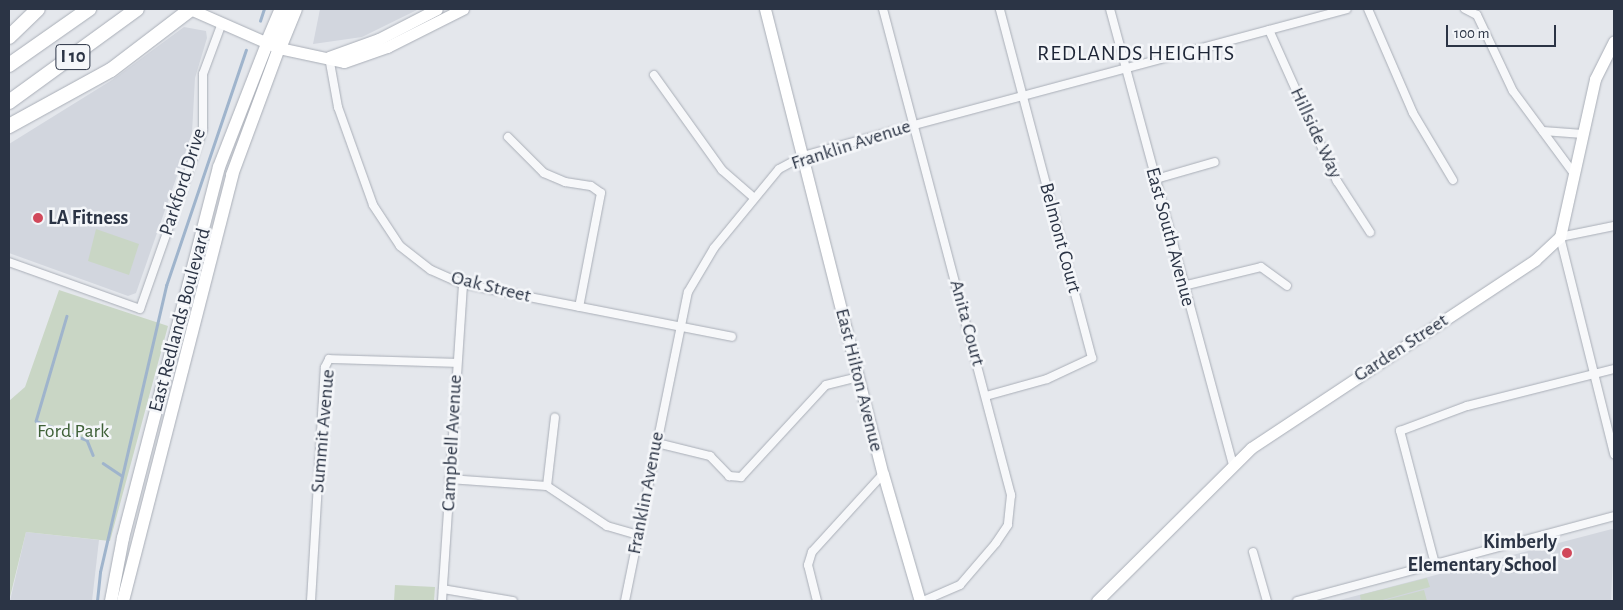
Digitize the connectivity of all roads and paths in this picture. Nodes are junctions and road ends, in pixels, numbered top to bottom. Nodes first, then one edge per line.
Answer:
1 (38, 9) edge
2 (89, 9) edge
3 (136, 9) edge
4 (191, 9) edge
5 (282, 9) edge
6 (295, 9) edge
7 (437, 9) edge
8 (765, 9) edge
9 (883, 9) edge
10 (1000, 9) edge
11 (1110, 9) edge
12 (1347, 9) edge
13 (1368, 9) edge
14 (1465, 9) edge
15 (456, 10) edge
16 (1479, 12) edge
17 (222, 23) junction
18 (1269, 30) junction
19 (9, 37) edge
20 (1614, 41) edge
21 (273, 46) junction
22 (329, 57) junction
23 (9, 65) edge
24 (1126, 70) junction
25 (654, 76) dead end
26 (1022, 96) junction
27 (9, 102) edge
28 (914, 125) junction
29 (9, 126) edge
30 (1543, 131) junction
31 (1583, 134) junction
32 (508, 137) dead end
33 (803, 156) junction
34 (1215, 162) dead end
35 (1575, 175) junction
36 (1156, 179) junction
37 (1453, 180) dead end
38 (752, 196) junction
39 (1614, 226) edge
40 (1370, 232) dead end
41 (1560, 237) junction
42 (9, 262) edge
43 (463, 284) junction
44 (1183, 286) junction
45 (1287, 286) dead end
46 (579, 306) junction
47 (679, 326) junction
48 (732, 337) dead end
49 (456, 362) junction
50 (1614, 369) edge
51 (1594, 374) junction
52 (858, 377) junction
53 (986, 396) junction
54 (555, 417) dead end
55 (657, 443) junction
56 (1614, 454) edge
57 (1233, 465) junction
58 (883, 474) junction
59 (449, 479) junction
60 (547, 486) junction
61 (1614, 516) edge
62 (638, 535) junction
63 (1253, 552) dead end
64 (1435, 564) junction
65 (443, 589) junction
66 (111, 601) edge
67 (123, 601) edge
68 (311, 601) edge
69 (442, 601) edge
70 (513, 601) edge
71 (625, 601) edge
72 (816, 601) edge
73 (922, 601) edge
74 (1097, 601) edge
75 (1267, 601) edge
76 (1297, 601) edge

1 - 19 highway
2 - 23 highway, I 10
3 - 27 highway, I 10
4 - 17 street
4 - 29 highway
5 - 21 highway
6 - 21 highway
7 - 22 street
8 - 33 street, East Hilton Avenue
9 - 28 street, Anita Court
10 - 26 street, Belmont Court
11 - 24 street, East South Avenue
12 - 18 street, Franklin Avenue
13 - 37 street
14 - 16 street
15 - 22 street
16 - 30 street
17 - 21 street
17 - 42 street, Parkford Drive
18 - 24 street, Franklin Avenue
18 - 40 street, Hillside Way
20 - 31 street
21 - 22 street
21 - 66 main road, East Redlands Boulevard
21 - 67 main road, East Redlands Boulevard
22 - 43 street, Oak Street
24 - 26 street, Franklin Avenue
24 - 36 street, East South Avenue
25 - 38 street
26 - 28 street, Franklin Avenue
26 - 53 street, Belmont Court
28 - 33 street, Franklin Avenue
28 - 53 street, Anita Court
30 - 31 street
30 - 35 street
31 - 35 street
32 - 46 street
33 - 38 street, Franklin Avenue
33 - 52 street, East Hilton Avenue
34 - 36 street
35 - 41 street
36 - 44 street, East South Avenue
38 - 47 street, Franklin Avenue
39 - 41 street
41 - 51 street
41 - 57 street, Garden Street
43 - 46 street, Oak Street
43 - 49 street, Campbell Avenue
44 - 45 street
44 - 57 street, East South Avenue
46 - 47 street, Oak Street
47 - 48 street, Oak Street
47 - 55 street, Franklin Avenue
49 - 59 street, Campbell Avenue
49 - 68 street, Summit Avenue
50 - 51 street
51 - 56 street
51 - 64 street
52 - 55 street
52 - 58 street, East Hilton Avenue
53 - 73 street, Anita Court
54 - 60 street
55 - 62 street, Franklin Avenue
57 - 74 street, Garden Street
58 - 72 street
58 - 73 street, East Hilton Avenue
59 - 60 street
59 - 65 street, Campbell Avenue
60 - 62 street
61 - 64 street
62 - 71 street, Franklin Avenue
63 - 75 street
64 - 76 street
65 - 69 street, Campbell Avenue
65 - 70 street

